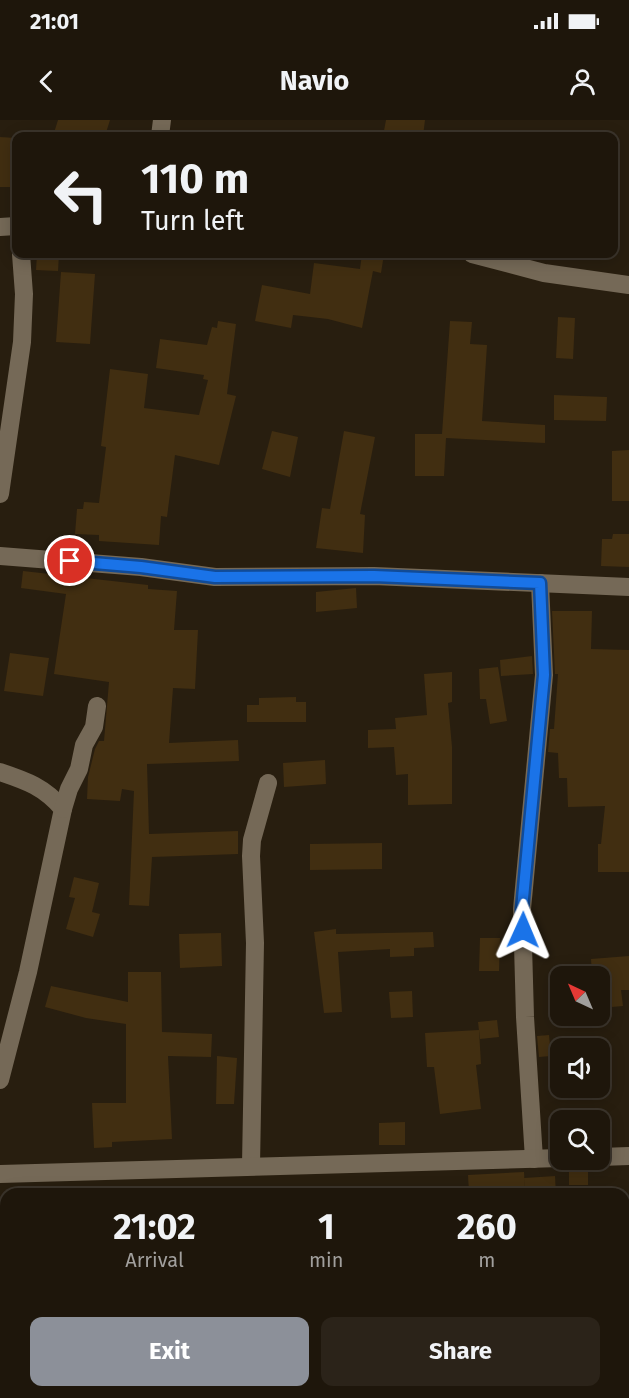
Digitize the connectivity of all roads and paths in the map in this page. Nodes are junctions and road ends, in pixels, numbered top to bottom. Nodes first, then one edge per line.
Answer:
1 (21, 258) edge
2 (487, 258) edge
3 (629, 285) edge
4 (0, 494) edge
5 (0, 556) edge
6 (540, 583) junction
7 (629, 587) edge
8 (97, 706) dead end
9 (0, 772) edge
10 (268, 783) dead end
11 (63, 809) junction
12 (0, 1080) edge
13 (629, 1156) edge
14 (610, 1157) edge
15 (550, 1158) edge
16 (534, 1159) junction
17 (251, 1165) junction
18 (4, 1170) edge

1 - 4 street
2 - 3 street
5 - 6 street
6 - 7 street
6 - 16 street
8 - 11 street
9 - 11 street
10 - 17 street
11 - 12 street
13 - 14 street
15 - 16 street
16 - 17 street
17 - 18 street

